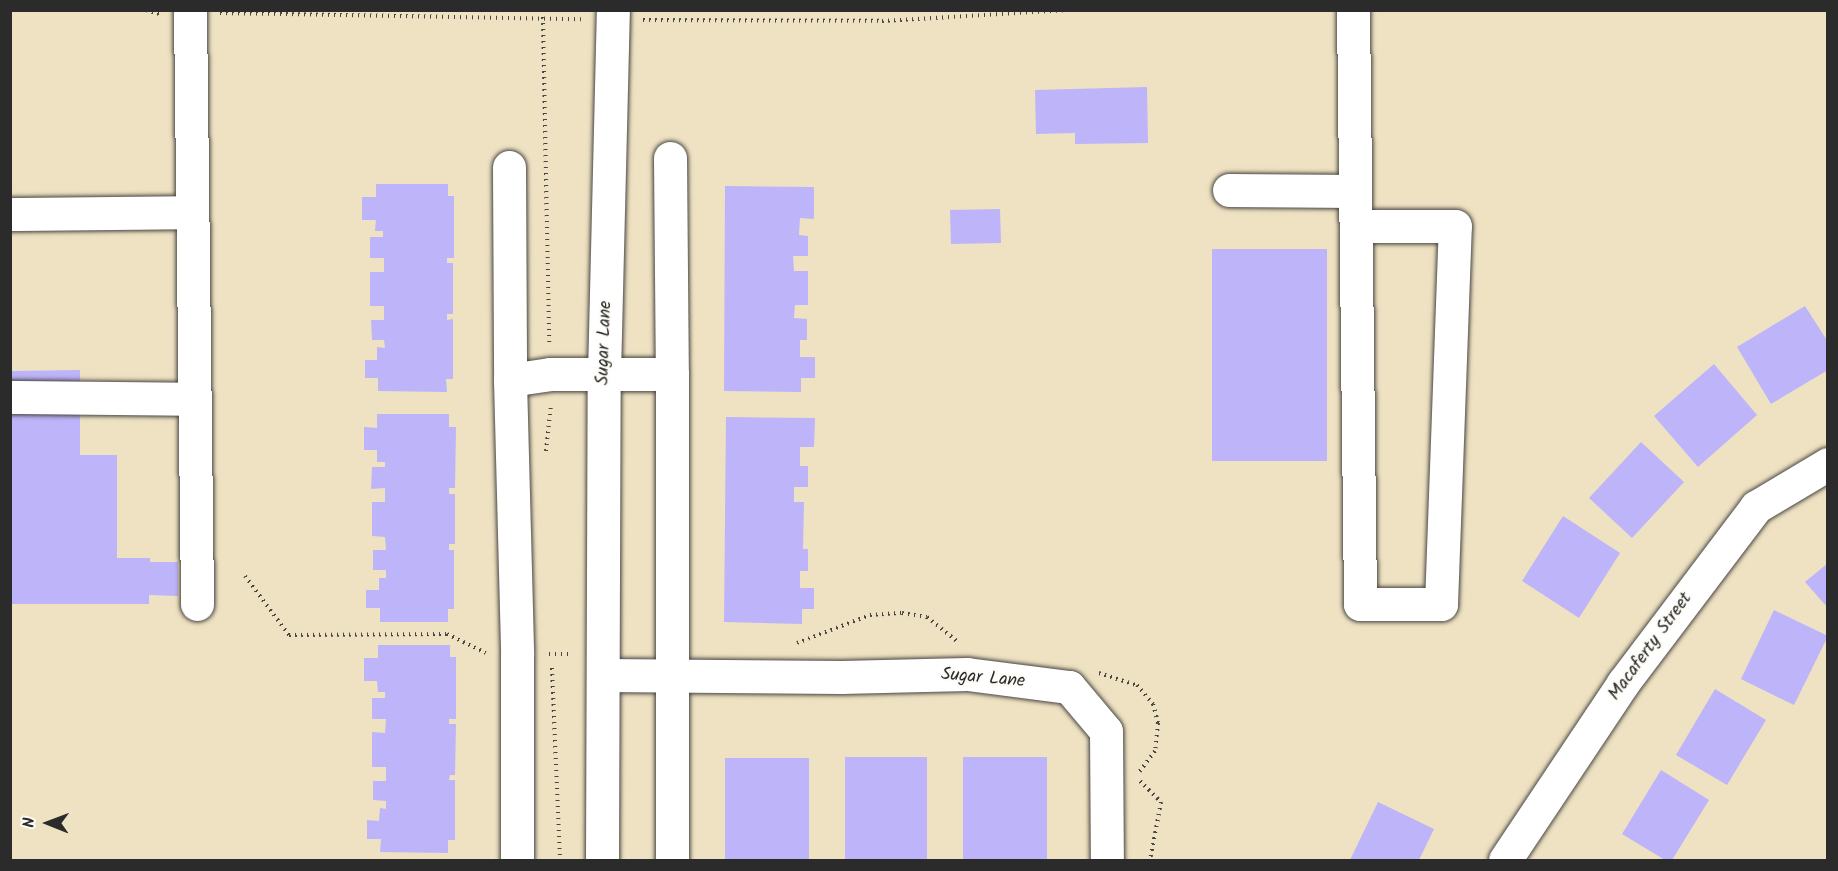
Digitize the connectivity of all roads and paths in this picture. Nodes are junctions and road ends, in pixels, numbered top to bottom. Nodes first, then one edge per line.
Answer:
1 (146, 10) edge
2 (613, 10) edge
3 (1353, 10) edge
4 (177, 13) edge
5 (543, 17) dead end
6 (670, 158) dead end
7 (509, 167) dead end
8 (1229, 190) dead end
9 (1355, 191) junction
10 (192, 212) junction
11 (10, 214) edge
12 (1356, 226) junction
13 (550, 374) junction
14 (604, 374) junction
15 (672, 374) junction
16 (510, 380) junction
17 (10, 397) edge
18 (195, 399) junction
19 (544, 462) dead end
20 (1827, 464) edge
21 (245, 576) dead end
22 (197, 604) dead end
23 (550, 643) dead end
24 (551, 654) junction
25 (517, 655) junction
26 (603, 675) junction
27 (671, 676) junction
28 (517, 861) edge
29 (560, 861) edge
30 (602, 861) edge
31 (672, 861) edge
32 (1107, 861) edge
33 (1505, 861) edge

1 - 4 path
2 - 14 street, Sugar Lane
3 - 9 street
4 - 10 street
5 - 13 path
6 - 15 street
7 - 16 street
8 - 9 street
9 - 12 street
10 - 11 street
10 - 18 street
12 - 12 street
13 - 14 street
13 - 16 street
13 - 19 path
14 - 15 street
14 - 26 street, Sugar Lane
15 - 27 street
16 - 25 street
17 - 18 street
18 - 22 street
20 - 33 street, Macaferty Street
21 - 25 path
23 - 24 path
24 - 25 path
24 - 29 path
25 - 28 street
26 - 27 street, Sugar Lane
26 - 30 street, Sugar Lane
27 - 31 street
27 - 32 street, Sugar Lane

